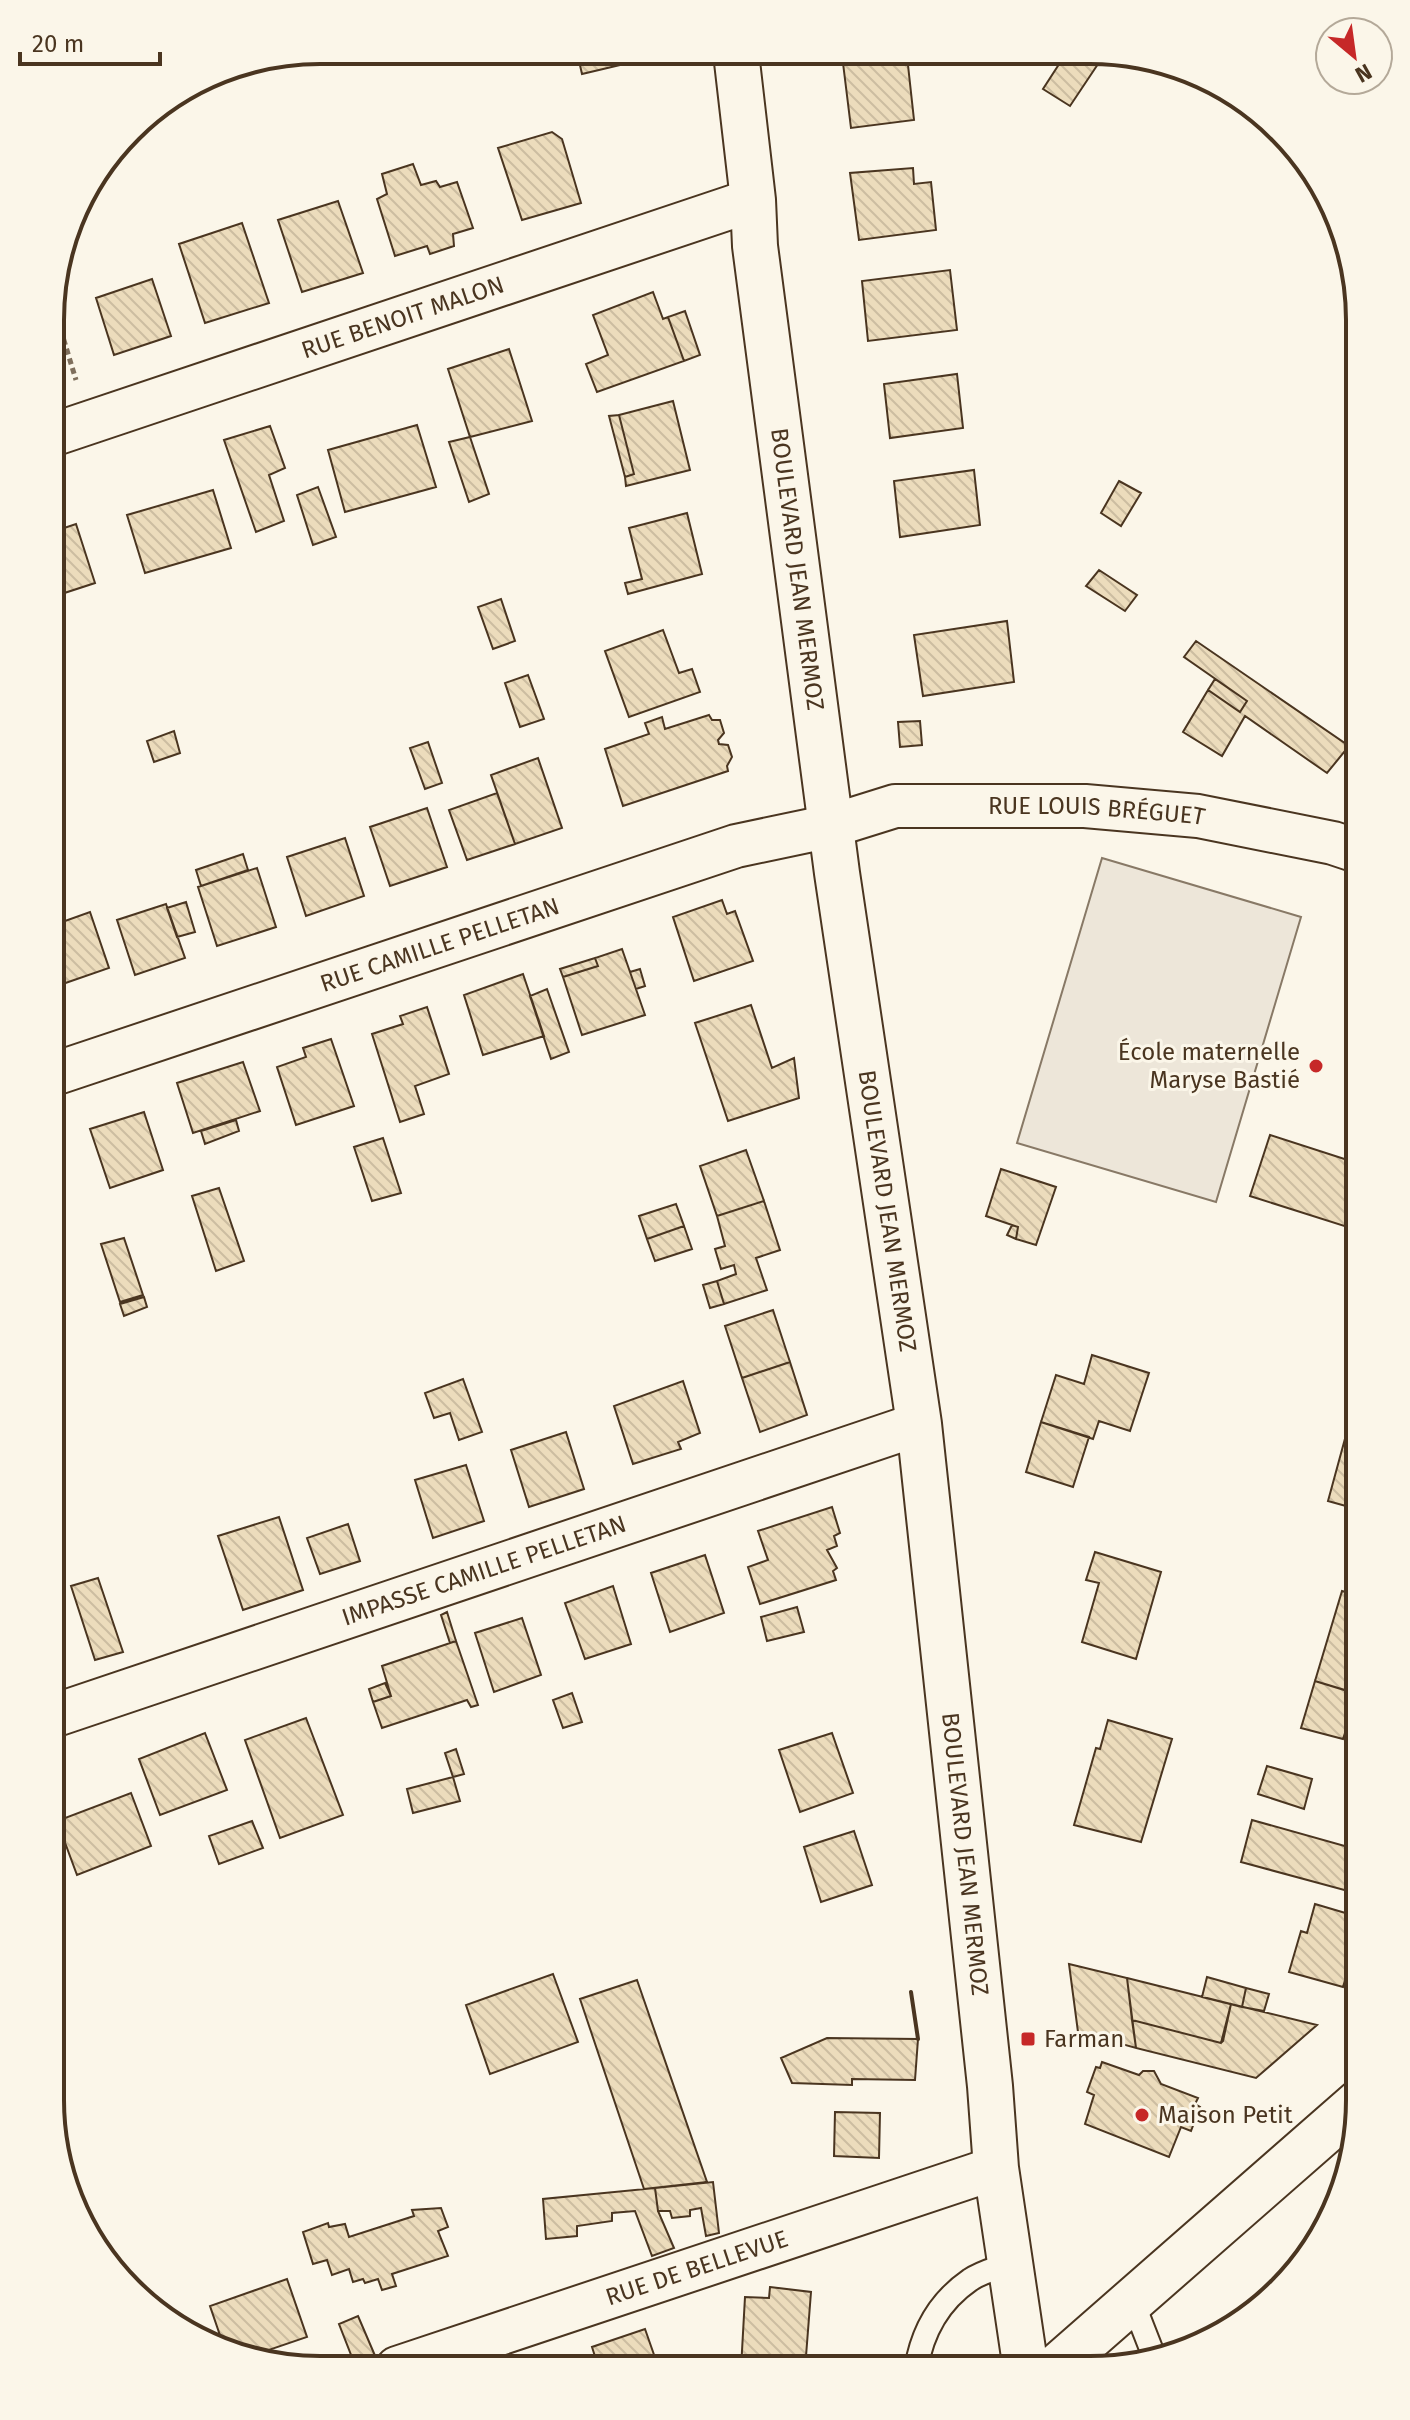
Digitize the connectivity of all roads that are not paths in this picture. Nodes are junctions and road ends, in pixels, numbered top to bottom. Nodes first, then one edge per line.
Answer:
1 (737, 64) edge
2 (753, 200) junction
3 (70, 429) edge
4 (831, 826) junction
5 (1346, 847) edge
6 (64, 1071) edge
7 (919, 1424) junction
8 (64, 1712) edge
9 (1345, 2114) edge
10 (996, 2168) junction
11 (1011, 2263) junction
12 (1132, 2300) junction
13 (1151, 2348) edge
14 (433, 2356) edge
15 (918, 2356) edge
16 (1024, 2356) edge
17 (1069, 2356) edge

1 - 2 street, BOULEVARD JEAN MERMOZ
2 - 3 street, RUE BENOIT MALON
2 - 4 street, BOULEVARD JEAN MERMOZ
4 - 5 street, RUE LOUIS BRÉGUET
4 - 6 street, RUE CAMILLE PELLETAN
4 - 7 street, BOULEVARD JEAN MERMOZ
7 - 8 street, IMPASSE CAMILLE PELLETAN
7 - 10 street, BOULEVARD JEAN MERMOZ
9 - 12 street
10 - 11 street, BOULEVARD JEAN MERMOZ
10 - 14 street, RUE DE BELLEVUE
11 - 15 lane
11 - 16 street, BOULEVARD JEAN MERMOZ
12 - 13 lane
12 - 17 street

